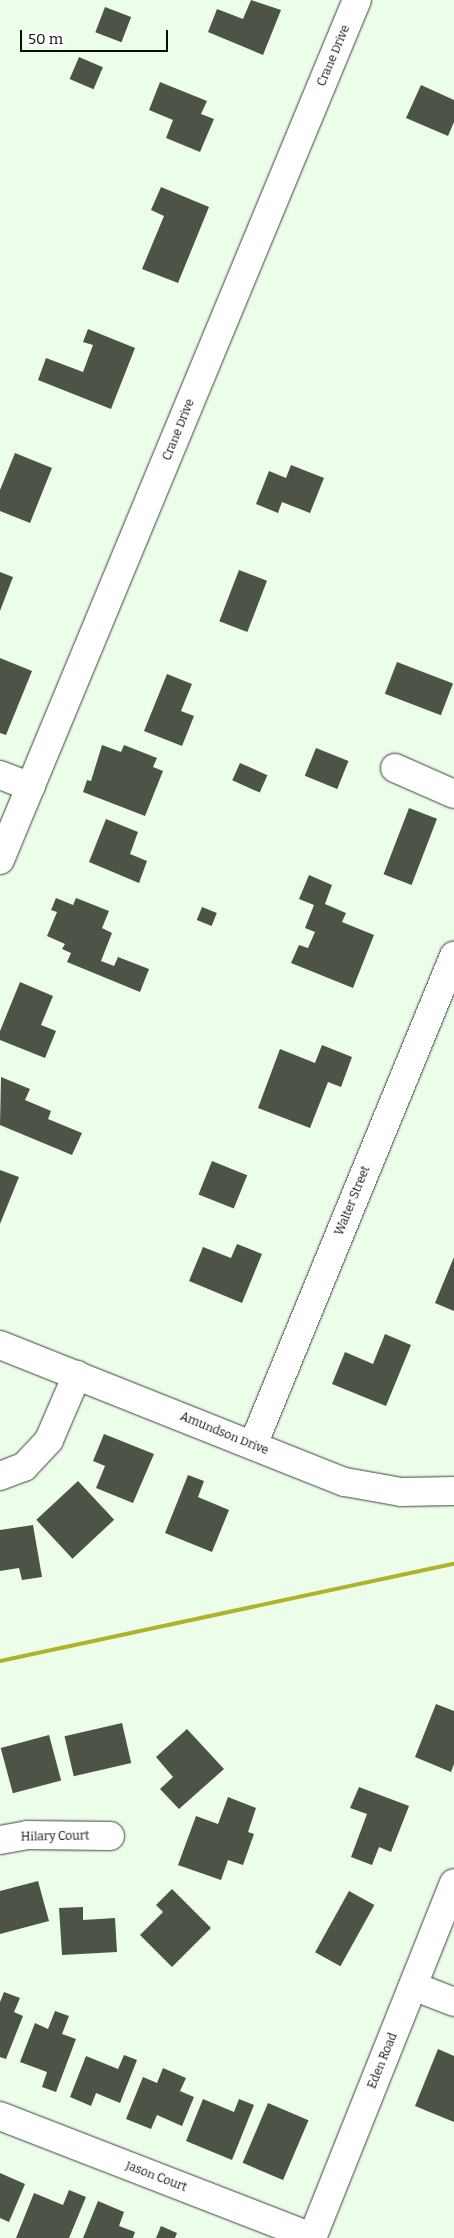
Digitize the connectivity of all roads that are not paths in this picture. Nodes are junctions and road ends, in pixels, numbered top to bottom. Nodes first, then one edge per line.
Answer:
1 (357, 0) edge
2 (395, 768) dead end
3 (0, 775) edge
4 (31, 788) junction
5 (454, 794) edge
6 (0, 860) edge
7 (454, 956) edge
8 (0, 1345) edge
9 (77, 1375) junction
10 (252, 1445) junction
11 (0, 1476) edge
12 (454, 1491) edge
13 (110, 1836) dead end
14 (0, 1840) edge
15 (454, 1883) edge
16 (413, 1986) junction
17 (454, 2002) edge
18 (0, 2116) edge
19 (312, 2238) edge

1 - 4 street, Crane Drive
2 - 5 street
3 - 4 street
4 - 6 street, Crane Drive
7 - 10 street, Walter Street
8 - 9 street, Amundson Drive
9 - 10 street, Amundson Drive
9 - 11 street
10 - 12 street, Amundson Drive
13 - 14 street, Hilary Court
15 - 16 street, Eden Road
16 - 17 street
16 - 19 street, Eden Road
18 - 19 street, Jason Court

